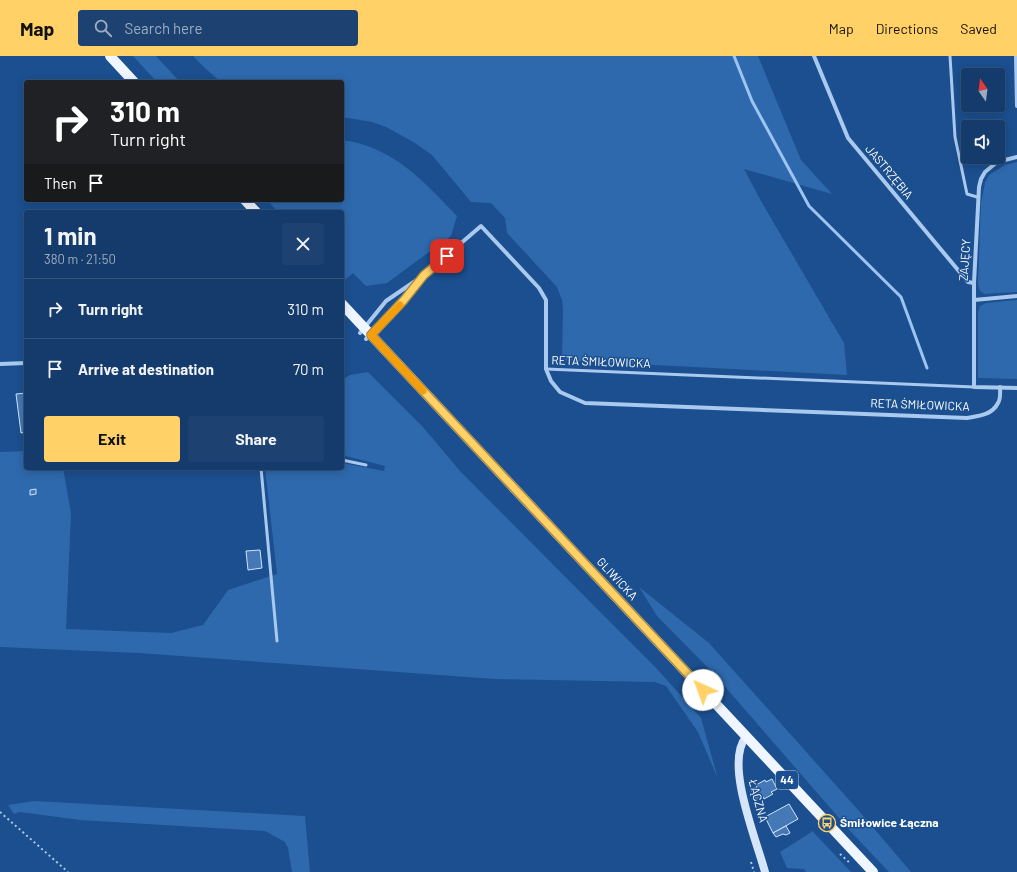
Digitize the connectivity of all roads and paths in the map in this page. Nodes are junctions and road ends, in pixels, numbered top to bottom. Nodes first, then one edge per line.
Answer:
1 (110, 56) edge
2 (814, 56) edge
3 (950, 56) edge
4 (1016, 56) edge
5 (132, 80) edge
6 (1017, 106) edge
7 (1017, 157) edge
8 (978, 197) junction
9 (247, 202) edge
10 (254, 210) edge
11 (424, 275) junction
12 (974, 283) junction
13 (1017, 296) edge
14 (974, 300) junction
15 (344, 307) edge
16 (365, 334) junction
17 (24, 363) edge
18 (0, 364) edge
19 (546, 369) junction
20 (974, 387) junction
21 (1000, 387) junction
22 (1017, 388) edge
23 (344, 460) edge
24 (366, 465) dead end
25 (261, 470) edge
26 (277, 641) dead end
27 (746, 737) junction
28 (0, 812) edge
29 (68, 872) edge
30 (766, 872) edge
31 (872, 872) edge

1 - 5 main road
2 - 12 street, JASTRZĘBIA
3 - 8 lane
4 - 6 street
7 - 8 street, ZAJĘCY
8 - 12 street, ZAJĘCY
9 - 10 main road
11 - 16 street
11 - 16 street
11 - 19 street
12 - 14 street, ZAJĘCY
13 - 14 street
14 - 20 street, ZAJĘCY
15 - 16 main road, GLIWICKA / 44
16 - 27 main road, GLIWICKA / 44
17 - 18 street
19 - 20 lane, RETA ŚMIŁOWICKA
19 - 21 street, RETA ŚMIŁOWICKA
20 - 21 street, RETA ŚMIŁOWICKA
21 - 22 street, RETA ŚMIŁOWICKA
23 - 24 lane
25 - 26 lane
27 - 30 street, ŁĄCZNA
27 - 31 main road, GLIWICKA / 44
28 - 29 path

